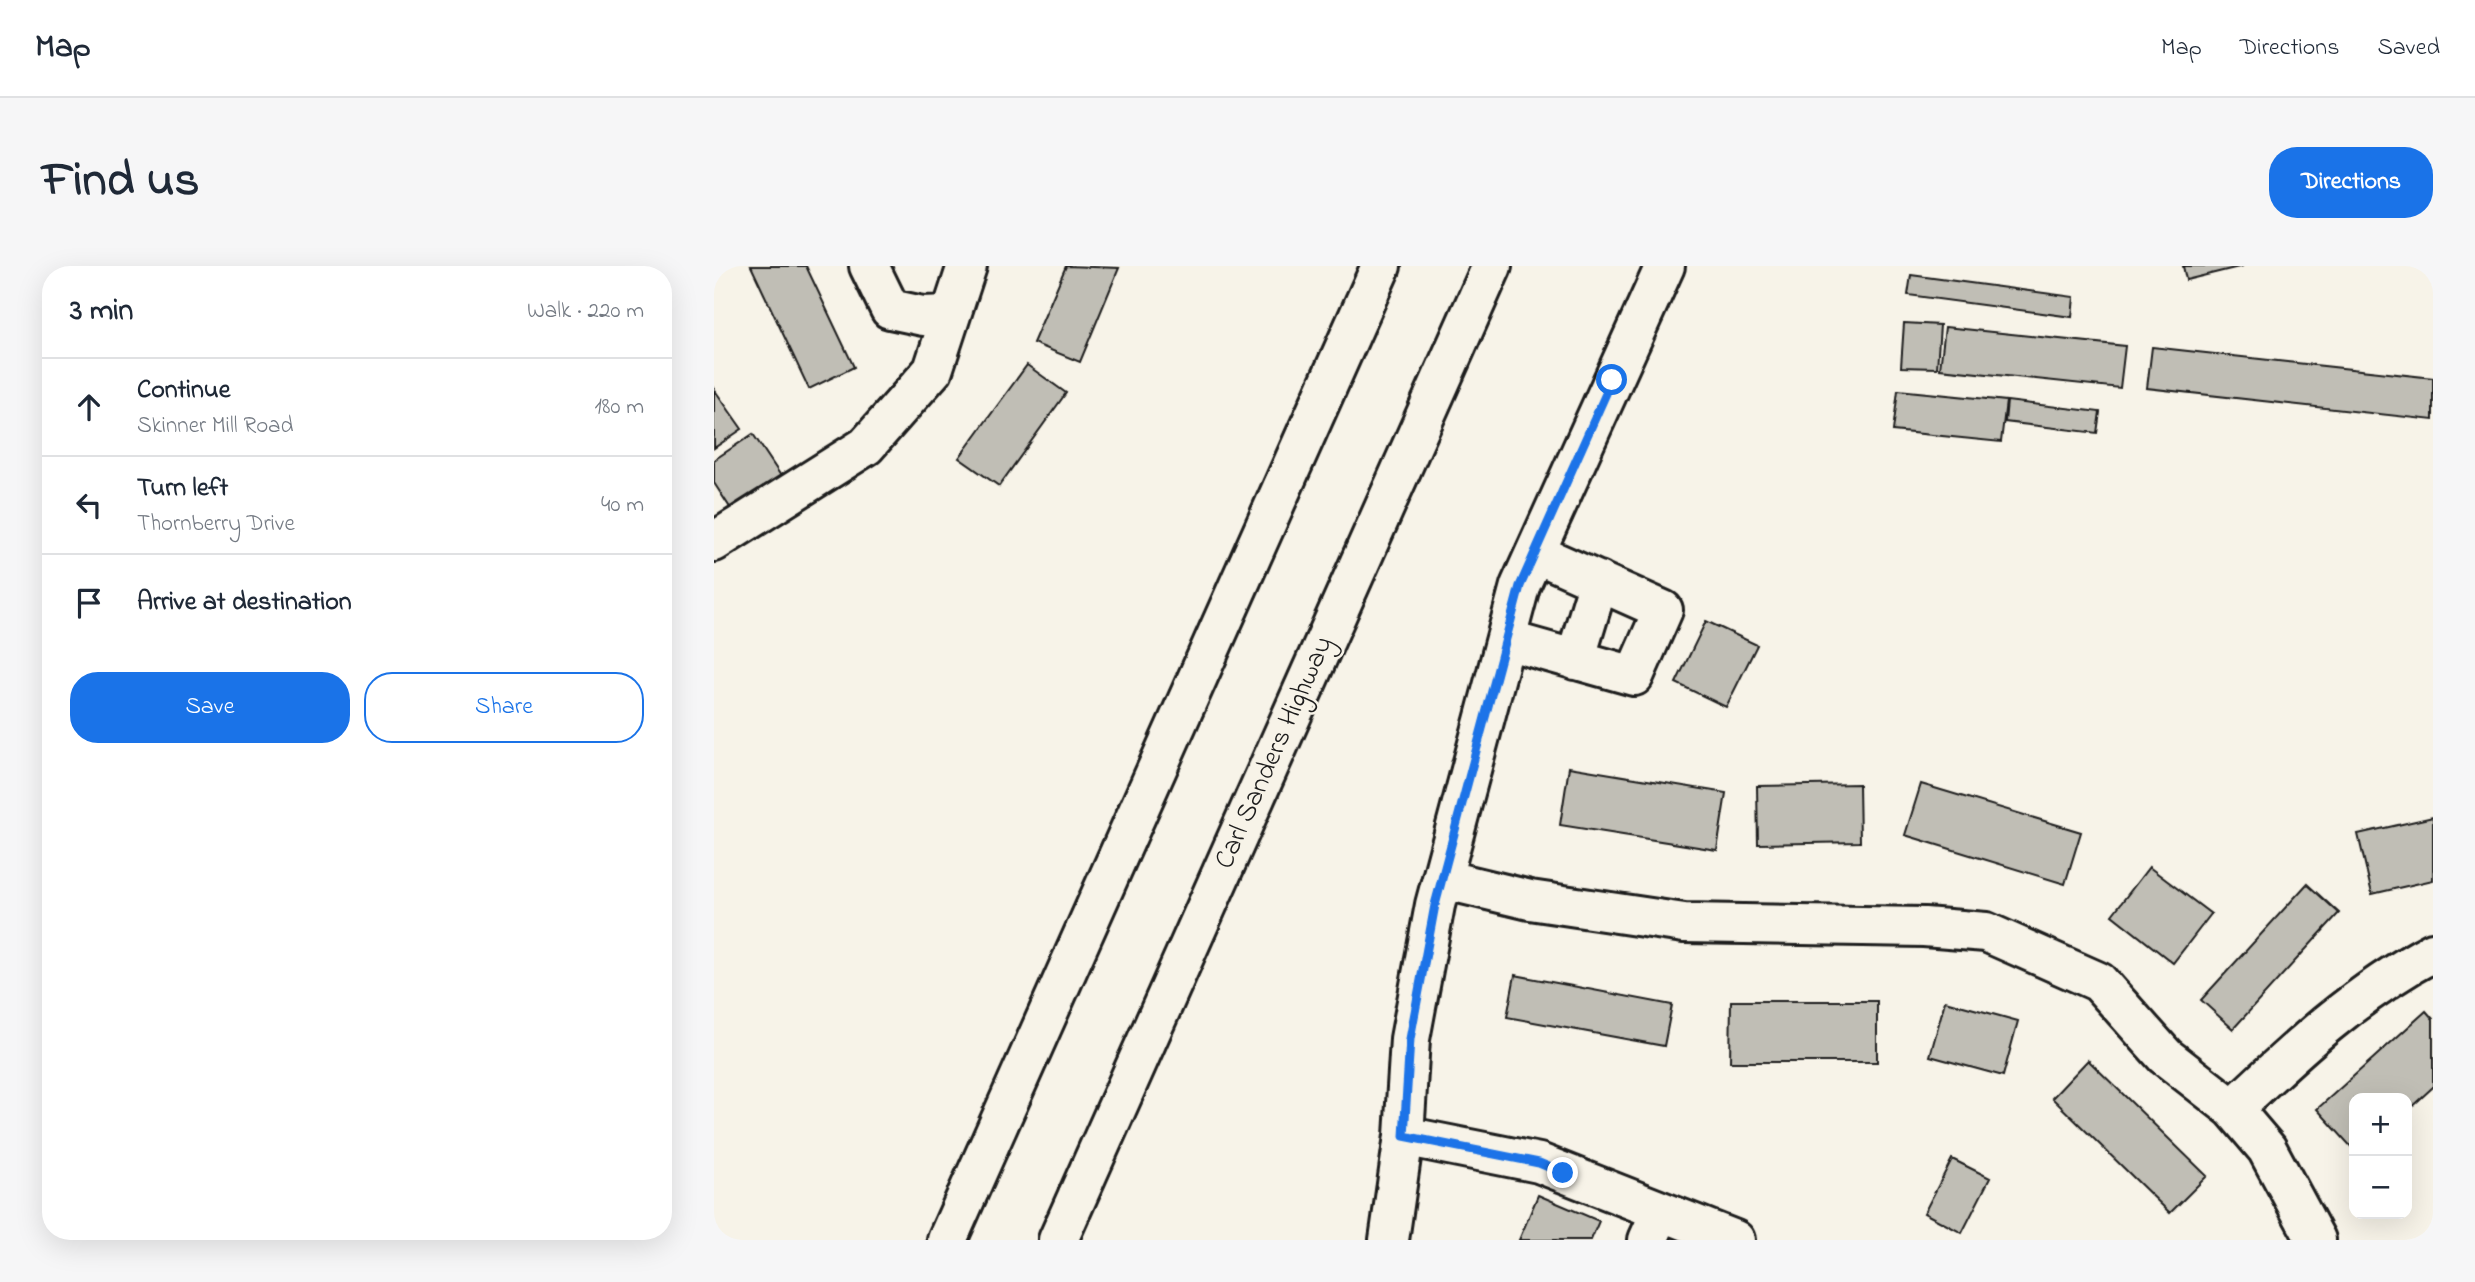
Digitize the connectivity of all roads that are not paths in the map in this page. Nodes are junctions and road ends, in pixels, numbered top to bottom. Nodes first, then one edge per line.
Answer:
1 (869, 266) edge
2 (967, 266) edge
3 (1381, 266) edge
4 (1492, 266) edge
5 (1665, 266) edge
6 (949, 315) junction
7 (714, 542) edge
8 (1535, 552) junction
9 (1600, 581) junction
10 (1506, 640) junction
11 (1575, 660) junction
12 (1442, 878) junction
13 (2433, 952) edge
14 (2233, 1109) junction
15 (1404, 1136) junction
16 (1654, 1226) edge
17 (947, 1240) edge
18 (1058, 1240) edge
19 (1389, 1240) edge
20 (1735, 1240) edge
21 (2316, 1240) edge

1 - 6 main road
2 - 6 main road
3 - 17 main road
4 - 18 main road, Carl Sanders Highway
5 - 8 main road
6 - 7 main road
8 - 9 main road
8 - 10 main road
9 - 11 main road
9 - 11 main road
10 - 11 main road
10 - 12 main road
12 - 14 main road
12 - 15 main road
13 - 14 main road
14 - 21 main road
15 - 16 main road
15 - 19 main road
16 - 20 main road

